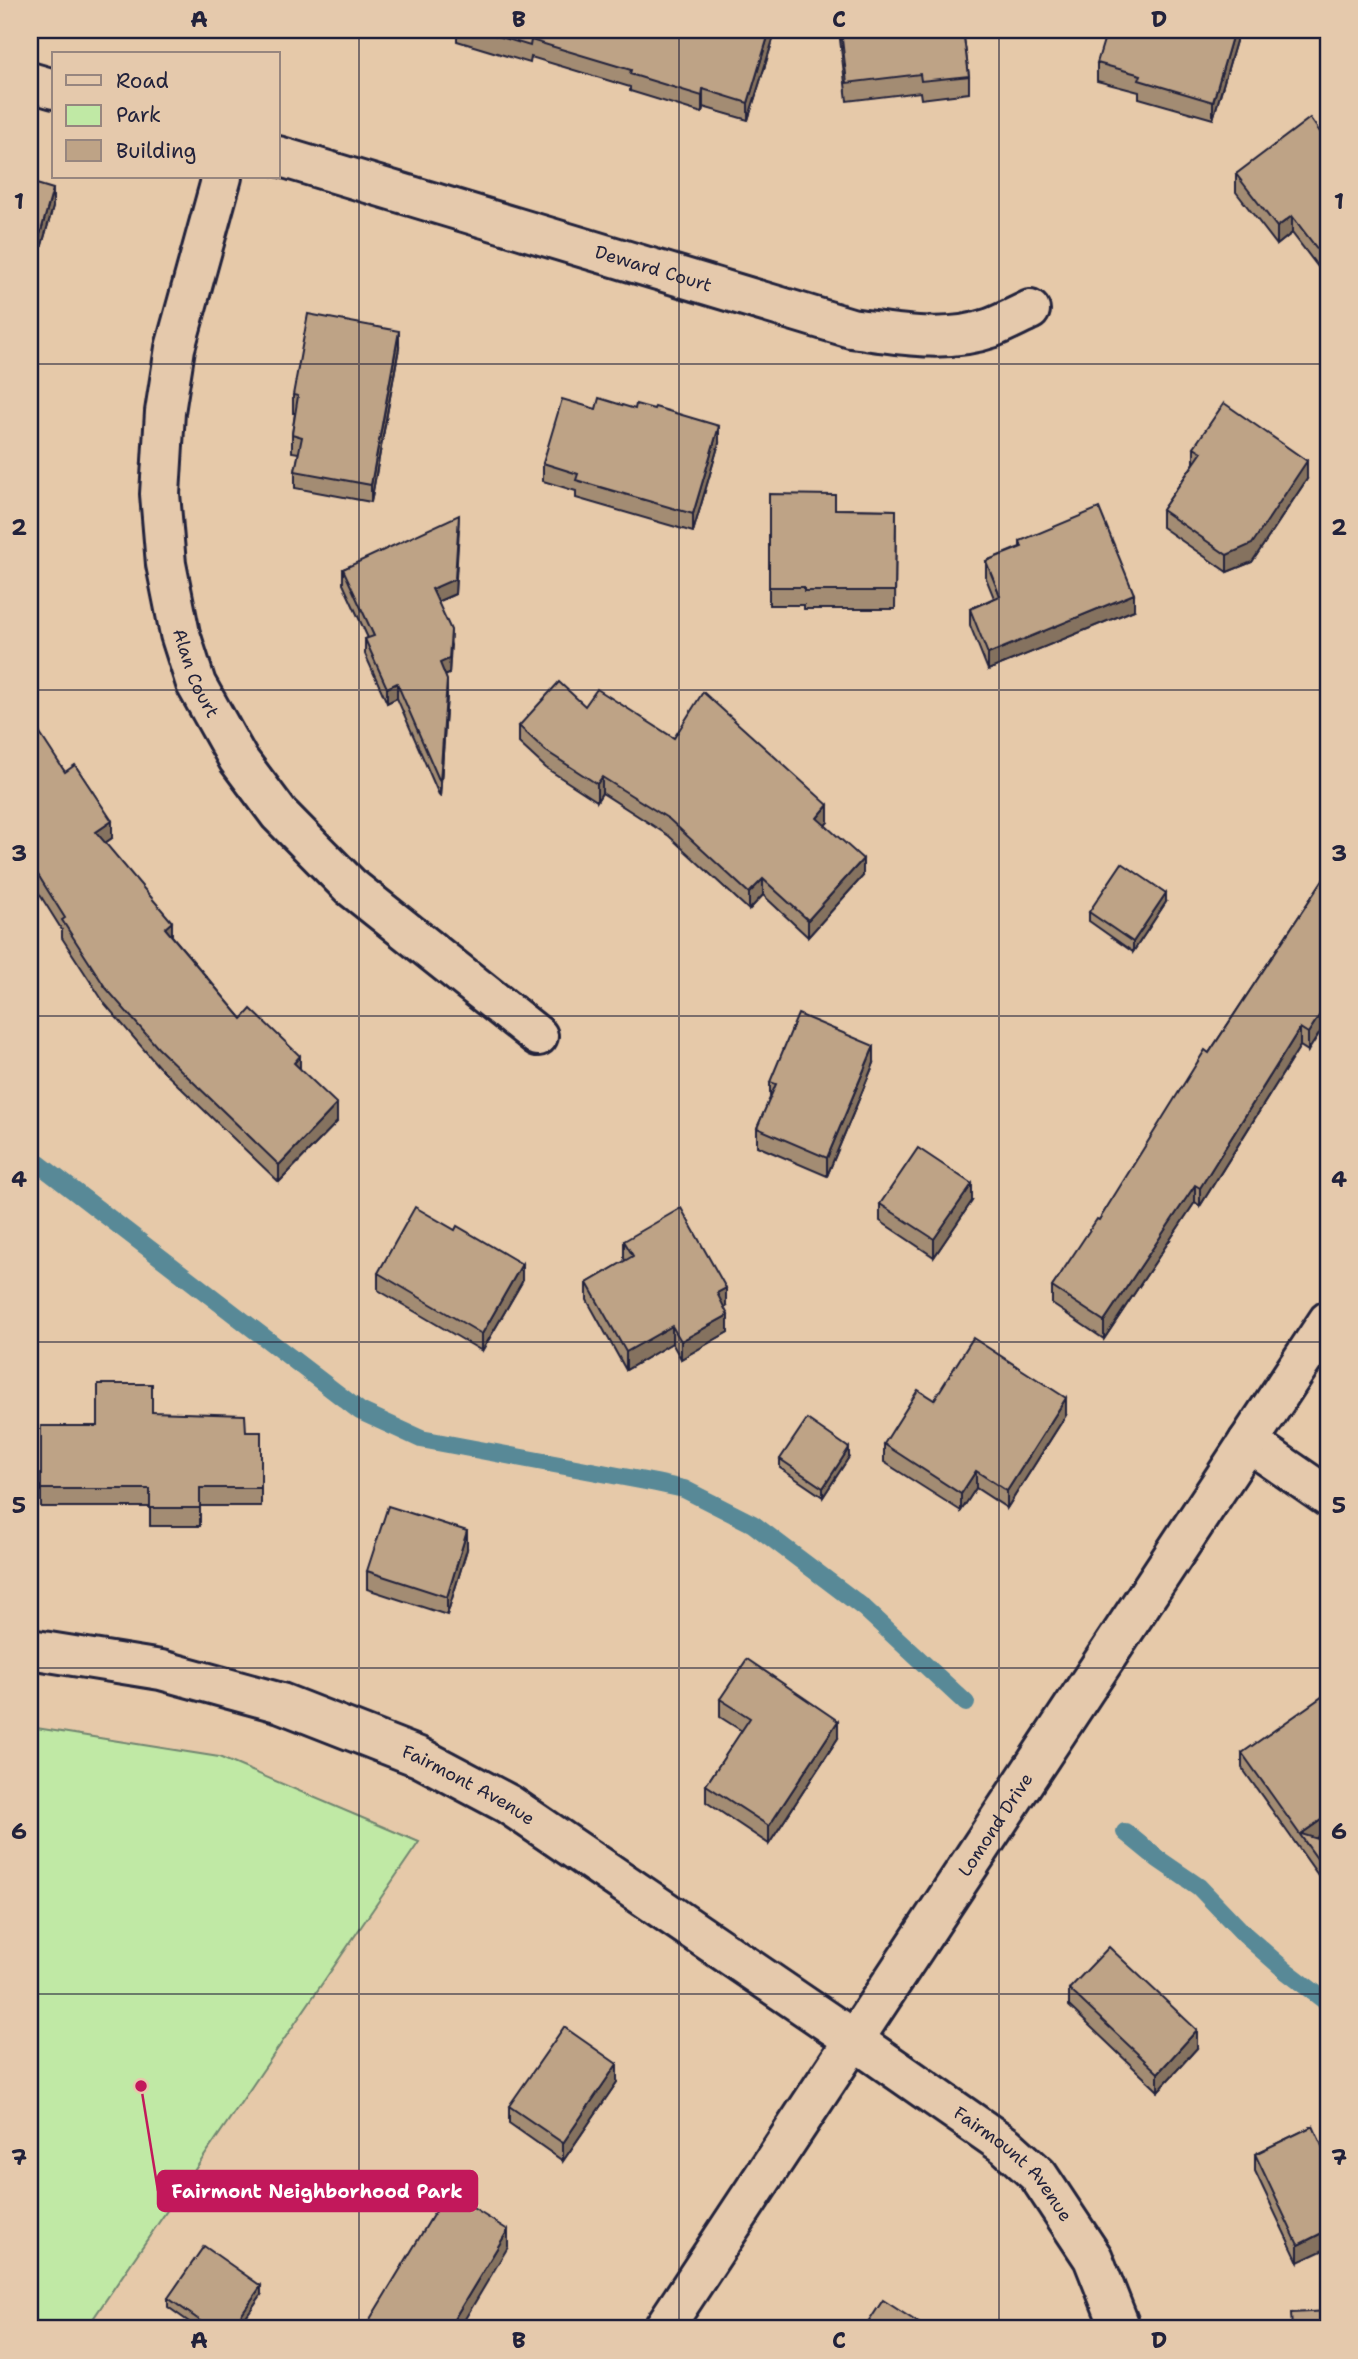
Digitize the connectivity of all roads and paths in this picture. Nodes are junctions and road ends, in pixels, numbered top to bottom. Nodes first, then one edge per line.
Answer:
1 (30, 82) edge
2 (52, 88) edge
3 (280, 157) edge
4 (222, 178) edge
5 (1030, 310) dead end
6 (538, 1036) dead end
7 (1328, 1321) edge
8 (1248, 1442) junction
9 (1328, 1497) edge
10 (30, 1649) edge
11 (854, 2040) junction
12 (663, 2329) edge
13 (1121, 2329) edge

1 - 2 street
3 - 5 street, Deward Court
4 - 6 street, Alan Court
7 - 8 street, Lomond Drive
8 - 9 street
8 - 11 street, Lomond Drive
10 - 11 street, Fairmont Avenue
11 - 12 street, Lomond Drive
11 - 13 street, Fairmount Avenue

